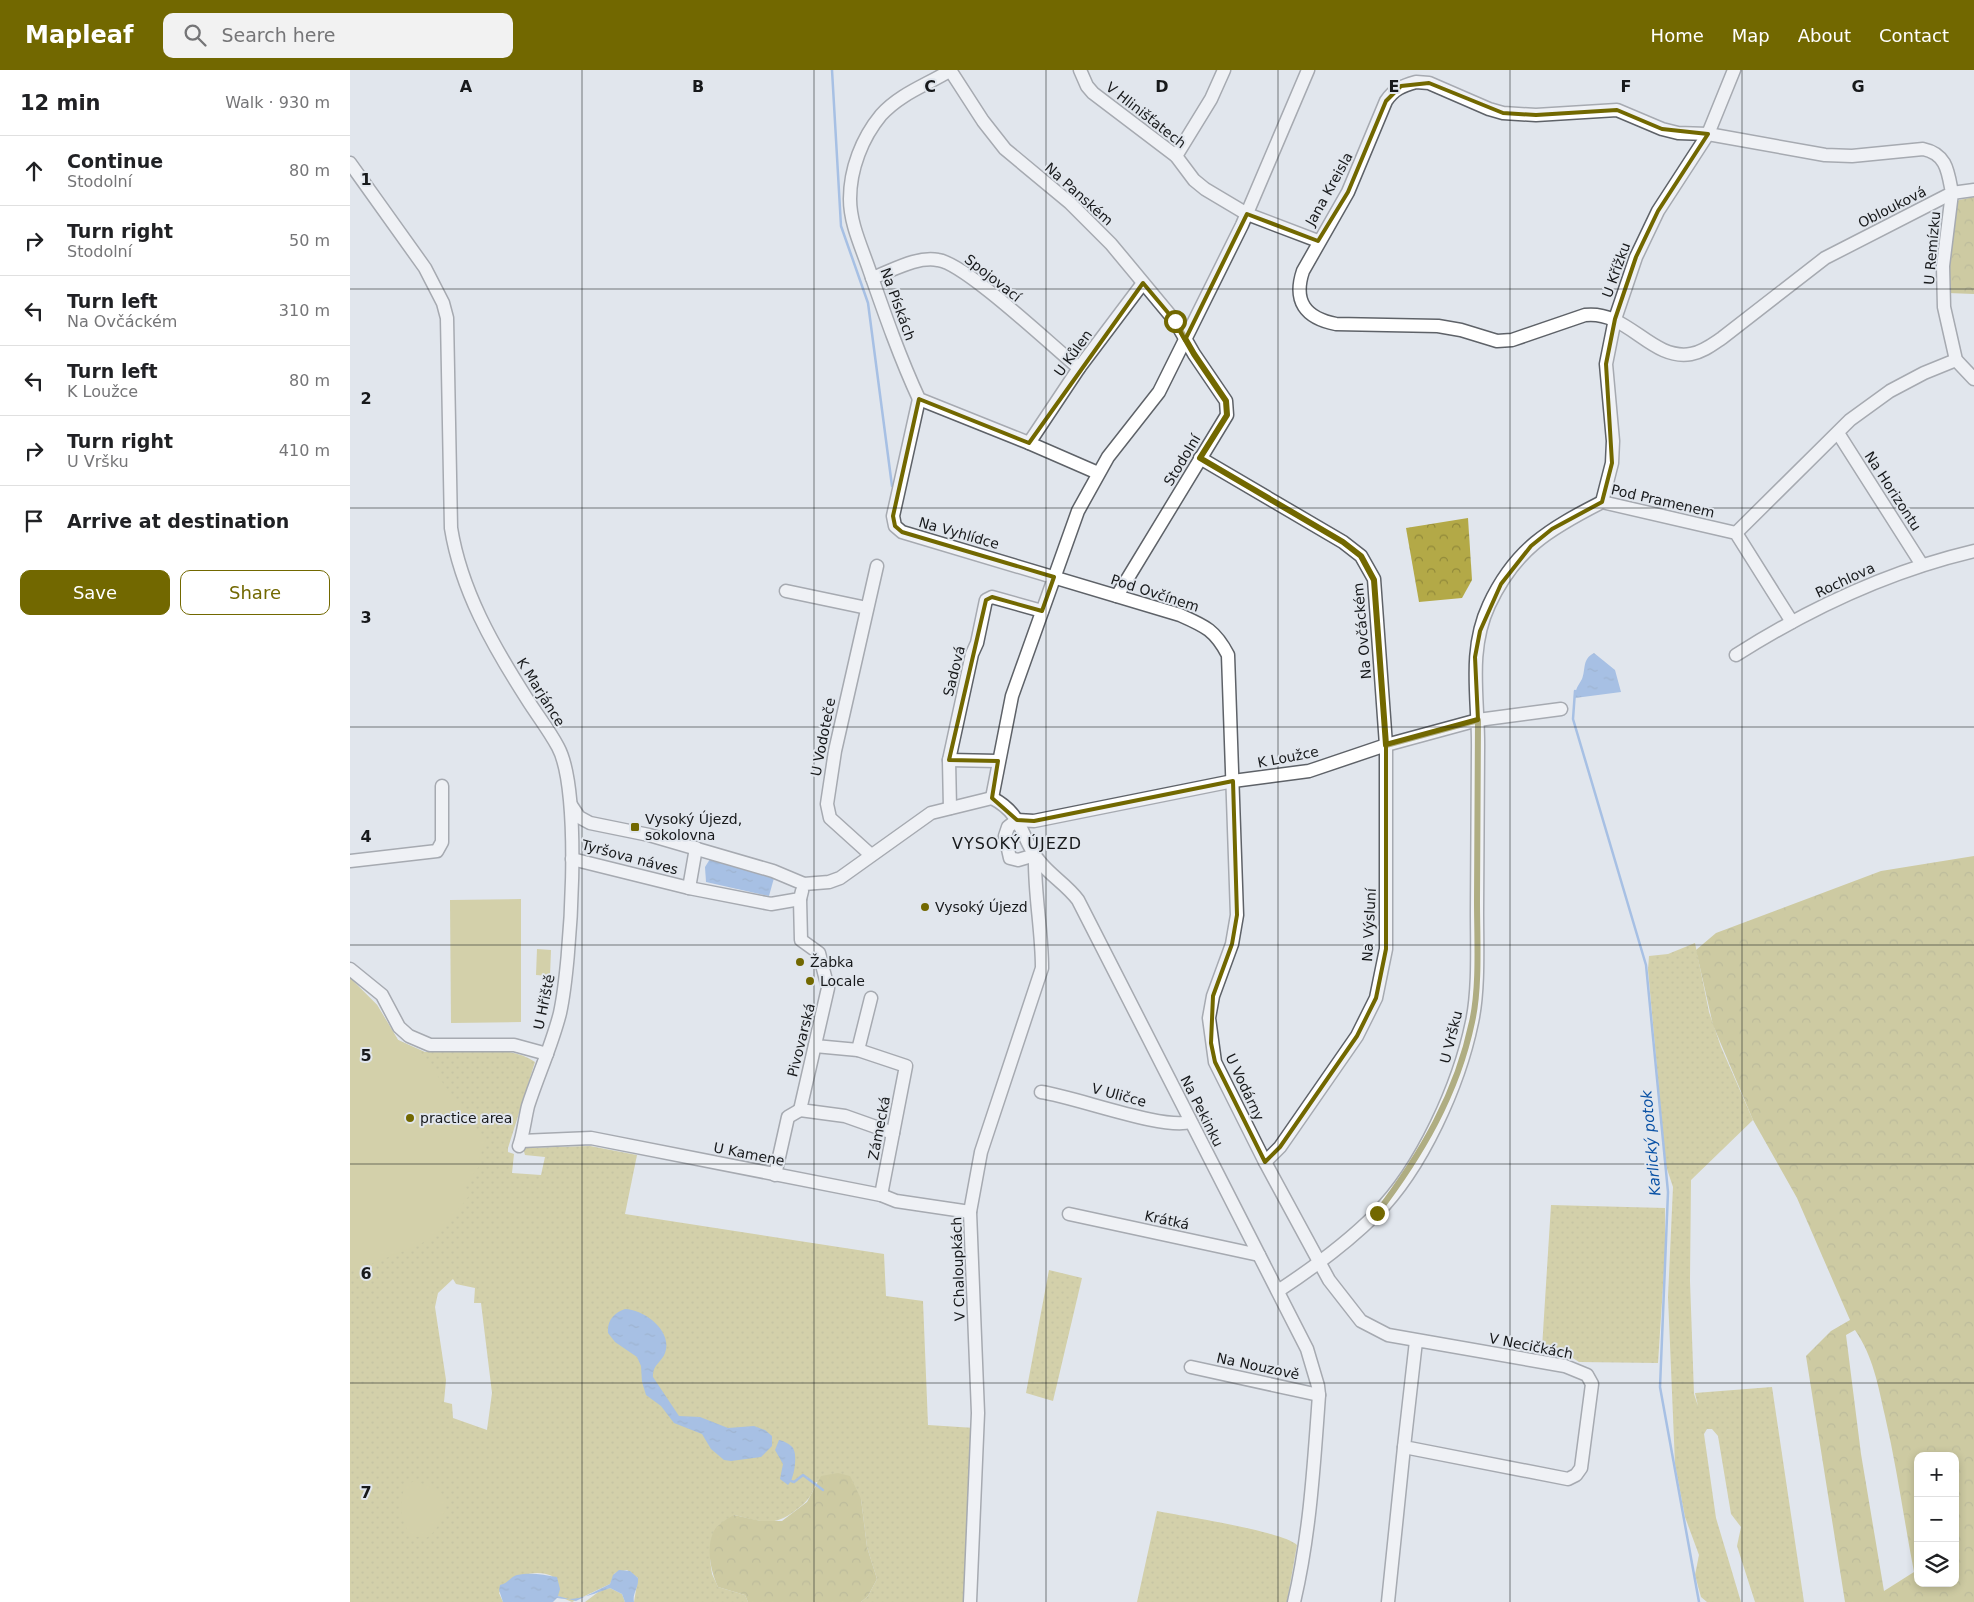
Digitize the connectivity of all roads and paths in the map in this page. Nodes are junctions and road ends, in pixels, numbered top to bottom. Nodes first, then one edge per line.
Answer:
1 (951, 70) edge
2 (1080, 70) edge
3 (1224, 70) edge
4 (1308, 70) edge
5 (1734, 70) edge
6 (1708, 134) junction
7 (1176, 156) junction
8 (350, 163) edge
9 (1974, 190) edge
10 (1952, 193) junction
11 (1247, 214) junction
12 (1318, 241) junction
13 (872, 278) junction
14 (1143, 283) junction
15 (1615, 319) junction
16 (1185, 340) junction
17 (1956, 360) junction
18 (1079, 368) junction
19 (1974, 379) edge
20 (919, 399) junction
21 (1838, 433) junction
22 (1030, 443) junction
23 (1200, 458) junction
24 (1098, 473) junction
25 (1602, 502) junction
26 (1736, 533) junction
27 (1974, 551) edge
28 (1922, 565) junction
29 (877, 566) dead end
30 (1054, 577) junction
31 (786, 591) dead end
32 (1117, 596) junction
33 (867, 608) junction
34 (1042, 611) junction
35 (1792, 622) junction
36 (1736, 655) dead end
37 (1561, 709) dead end
38 (1478, 720) junction
39 (1386, 745) junction
40 (949, 760) junction
41 (998, 761) junction
42 (1233, 781) junction
43 (442, 786) dead end
44 (992, 798) junction
45 (571, 804) junction
46 (950, 808) junction
47 (1017, 820) junction
48 (696, 848) junction
49 (871, 855) junction
50 (1035, 855) junction
51 (572, 859) junction
52 (350, 860) edge
53 (804, 884) junction
54 (689, 888) junction
55 (800, 899) junction
56 (350, 969) edge
57 (871, 998) dead end
58 (815, 1046) junction
59 (858, 1050) junction
60 (547, 1054) junction
61 (1041, 1092) dead end
62 (800, 1110) junction
63 (1190, 1122) junction
64 (893, 1134) junction
65 (520, 1144) joint
66 (1265, 1162) junction
67 (774, 1175) junction
68 (881, 1195) junction
69 (970, 1212) junction
70 (1069, 1214) dead end
71 (1259, 1255) junction
72 (1320, 1264) junction
73 (1278, 1291) junction
74 (1416, 1341) junction
75 (1192, 1367) dead end
76 (1319, 1395) junction
77 (1404, 1447) junction
78 (970, 1602) edge
79 (1294, 1602) edge
80 (1388, 1602) edge

1 - 13 street, Na Pískách
1 - 14 street, Na Panském
2 - 7 street, V Hlinišťatech
3 - 7 street
4 - 11 street
5 - 6 street, U Křížku
6 - 10 street
6 - 12 street, Jana Kreisla
6 - 15 street, U Křížku
7 - 11 street, V Hlinišťatech
8 - 45 street, K Marjánce
9 - 10 street
10 - 15 street, Oblouková
10 - 17 street, U Remízku
11 - 12 street, V Hlinišťatech
11 - 16 street
12 - 15 street, Jana Kreisla
13 - 18 street, Spojovací
13 - 20 street, Na Pískách
14 - 16 street, Na Panském
14 - 18 street, U Kůlen
15 - 25 street, U Křížku
16 - 23 street, Stodolní
16 - 24 street
17 - 19 street
17 - 21 street
18 - 22 street, U Kůlen
20 - 22 street
20 - 30 street, Na Vyhlídce
21 - 26 street
21 - 28 street, Na Horizontu
22 - 24 street
23 - 32 street, Stodolní
23 - 39 street, Na Ovčáckém
24 - 30 street
25 - 26 street, Pod Pramenem
25 - 38 street, Pod Pramenem
26 - 35 street
27 - 28 street, Rochlova
28 - 35 street, Rochlova
29 - 33 street, U Vodoteče
30 - 32 street, Pod Ovčínem
30 - 34 street
31 - 33 street
32 - 42 street, Pod Ovčínem
33 - 49 street, U Vodoteče
34 - 40 street, Sadová
34 - 41 street
35 - 36 street, Rochlova
37 - 38 street, K Loužce
38 - 39 street, K Loužce
38 - 72 street, U Vršku
39 - 42 street, K Loužce
39 - 66 street, Na Výsluní
40 - 41 street
40 - 46 street, Sadová
41 - 44 street
42 - 47 street, K Loužce
42 - 66 street, U Vodárny
43 - 52 street
44 - 46 street, Tyršova náves
44 - 47 street
45 - 48 street, Tyršova náves
45 - 51 street, Tyršova náves
46 - 49 street, Tyršova náves
47 - 50 street
47 - 50 street
48 - 53 street, Tyršova náves
48 - 54 street, Tyršova náves
49 - 53 street, Tyršova náves
50 - 63 street, Na Pekinku
50 - 69 street, V Chaloupkách
51 - 54 street, Tyršova náves
51 - 60 street, U Hřiště
53 - 55 street
54 - 55 street, Tyršova náves
55 - 58 street, Pivovarská
56 - 60 street
57 - 59 street
58 - 59 street
58 - 62 street, Pivovarská
59 - 64 street, Zámecká
60 - 65 street, U Hřiště
61 - 63 street, V Uličce
62 - 64 street
62 - 67 street, Pivovarská
63 - 71 street, Na Pekinku
64 - 68 street, Zámecká
65 - 67 street, U Kamene
66 - 72 street, U Vodárny
67 - 68 street, U Kamene
68 - 69 street, U Kamene
69 - 78 street, V Chaloupkách
70 - 71 street, Krátká
71 - 73 street, Na Pekinku
72 - 73 street, U Vršku
72 - 74 street, U Vodárny
73 - 76 street, Na Pekinku
74 - 77 street
74 - 77 street, V Necičkách
75 - 76 street, Na Nouzově
76 - 79 street, Na Pekinku
77 - 80 street

